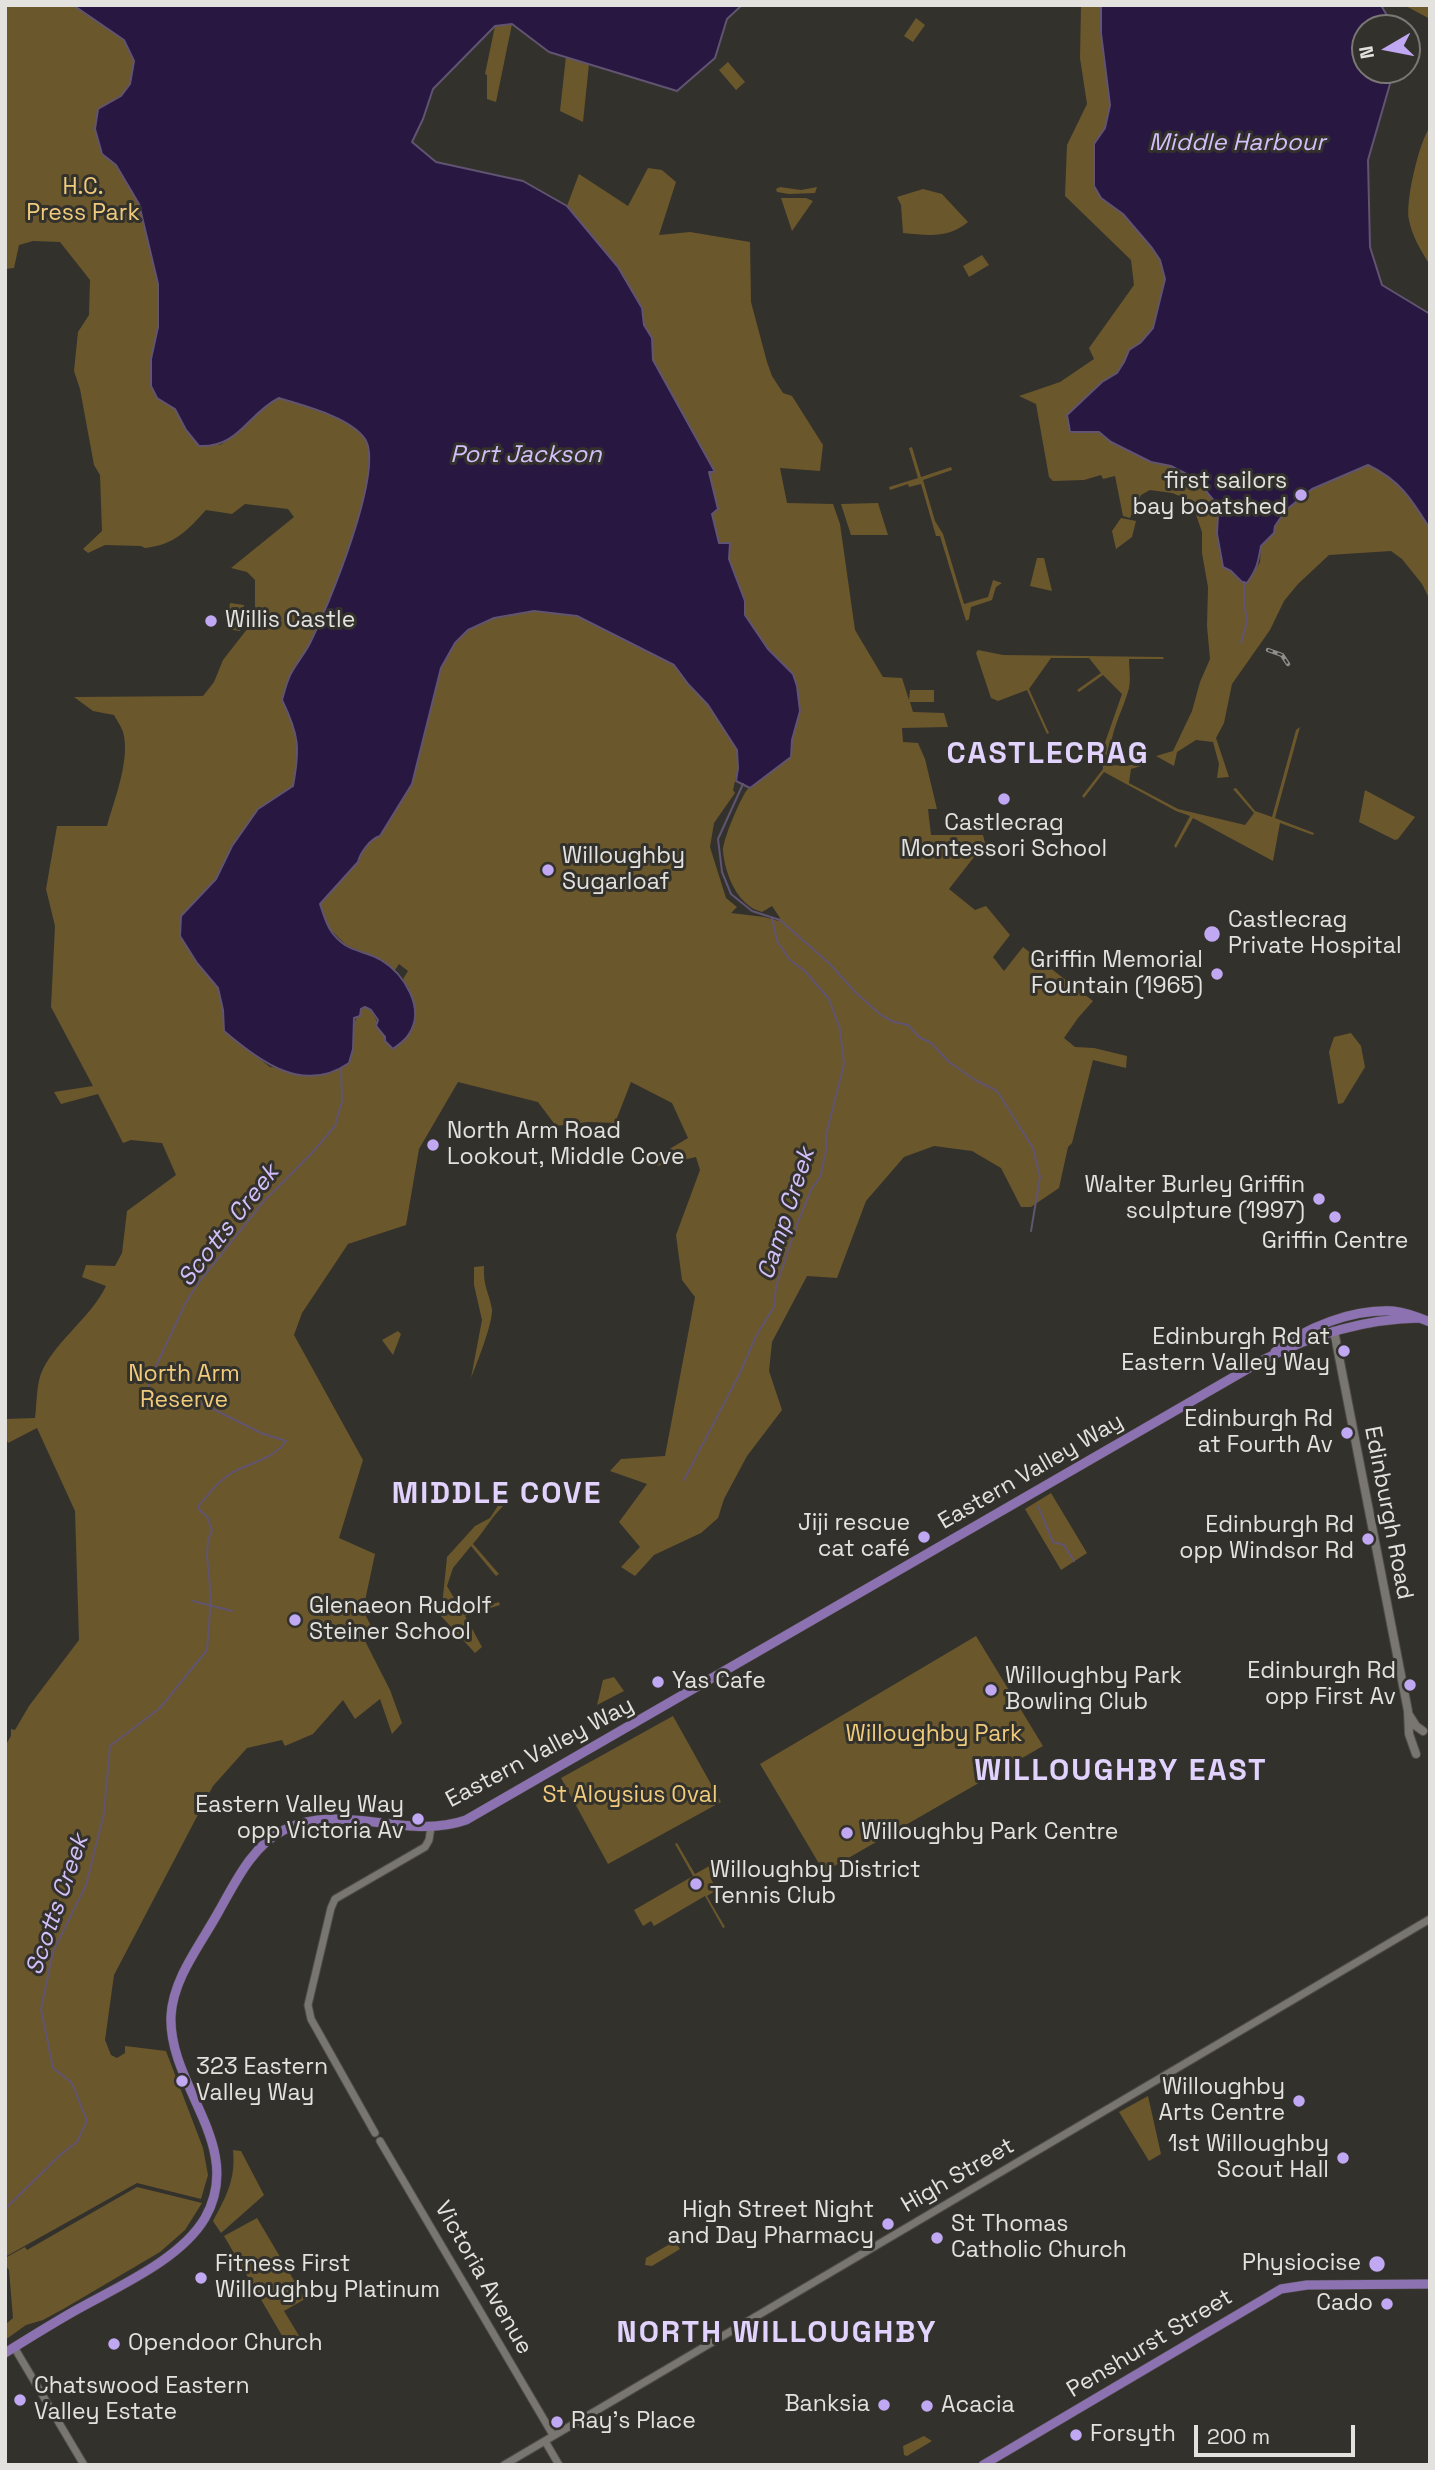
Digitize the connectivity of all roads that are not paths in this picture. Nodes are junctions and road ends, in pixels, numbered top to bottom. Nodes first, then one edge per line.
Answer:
1 (1430, 1322) edge
2 (1333, 1326) junction
3 (1410, 1721) junction
4 (1426, 1731) edge
5 (431, 1827) junction
6 (1430, 1919) edge
7 (1430, 2284) edge
8 (14, 2347) junction
9 (5, 2353) edge
10 (553, 2435) junction
11 (545, 2441) junction
12 (84, 2465) edge
13 (504, 2465) edge
14 (559, 2465) edge
15 (983, 2465) edge

1 - 2 main road, Eastern Valley Way
2 - 3 main road, Edinburgh Road
2 - 5 main road, Eastern Valley Way
3 - 4 main road
3 - 4 main road, Edinburgh Road
5 - 8 main road, Eastern Valley Way
5 - 10 street, Victoria Avenue
6 - 10 street, High Street
7 - 15 main road, Penshurst Street
8 - 9 main road, Eastern Valley Way
8 - 12 street
10 - 11 street, High Street
11 - 13 street, High Street
11 - 14 street

